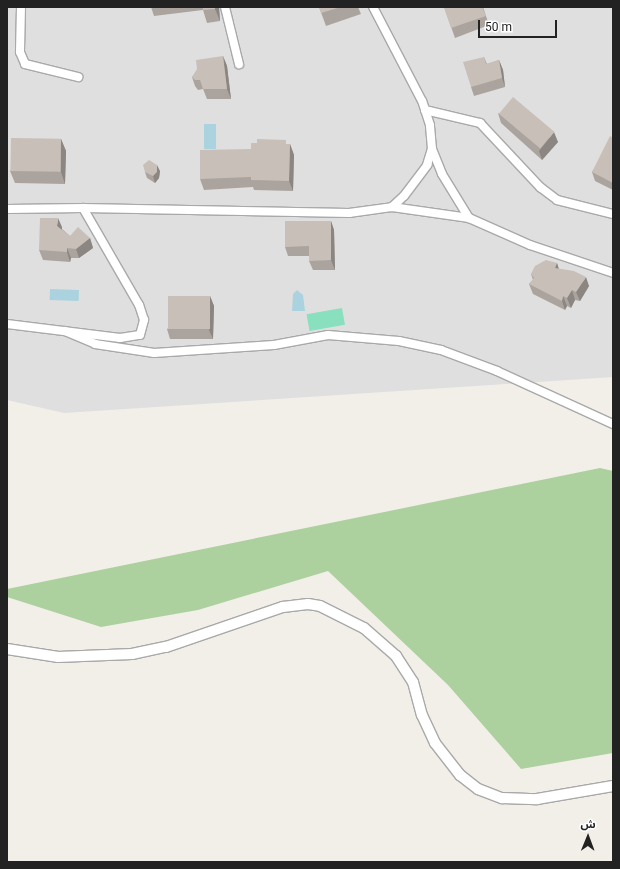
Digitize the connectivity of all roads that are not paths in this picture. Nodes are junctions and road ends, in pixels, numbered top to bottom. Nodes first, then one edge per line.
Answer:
1 (21, 7) edge
2 (225, 7) edge
3 (373, 7) edge
4 (239, 64) dead end
5 (78, 77) dead end
6 (425, 110) junction
7 (432, 149) junction
8 (392, 207) junction
9 (83, 208) junction
10 (7, 209) edge
11 (613, 214) edge
12 (469, 218) junction
13 (613, 272) edge
14 (7, 324) edge
15 (65, 331) junction
16 (613, 424) edge
17 (7, 648) edge
18 (613, 786) edge

1 - 5 street
2 - 4 street
3 - 6 street
6 - 7 street
6 - 11 street
7 - 8 street
7 - 12 street
8 - 9 street
8 - 12 street
9 - 10 street
9 - 15 street
12 - 13 street
14 - 15 street
15 - 16 street
17 - 18 street

